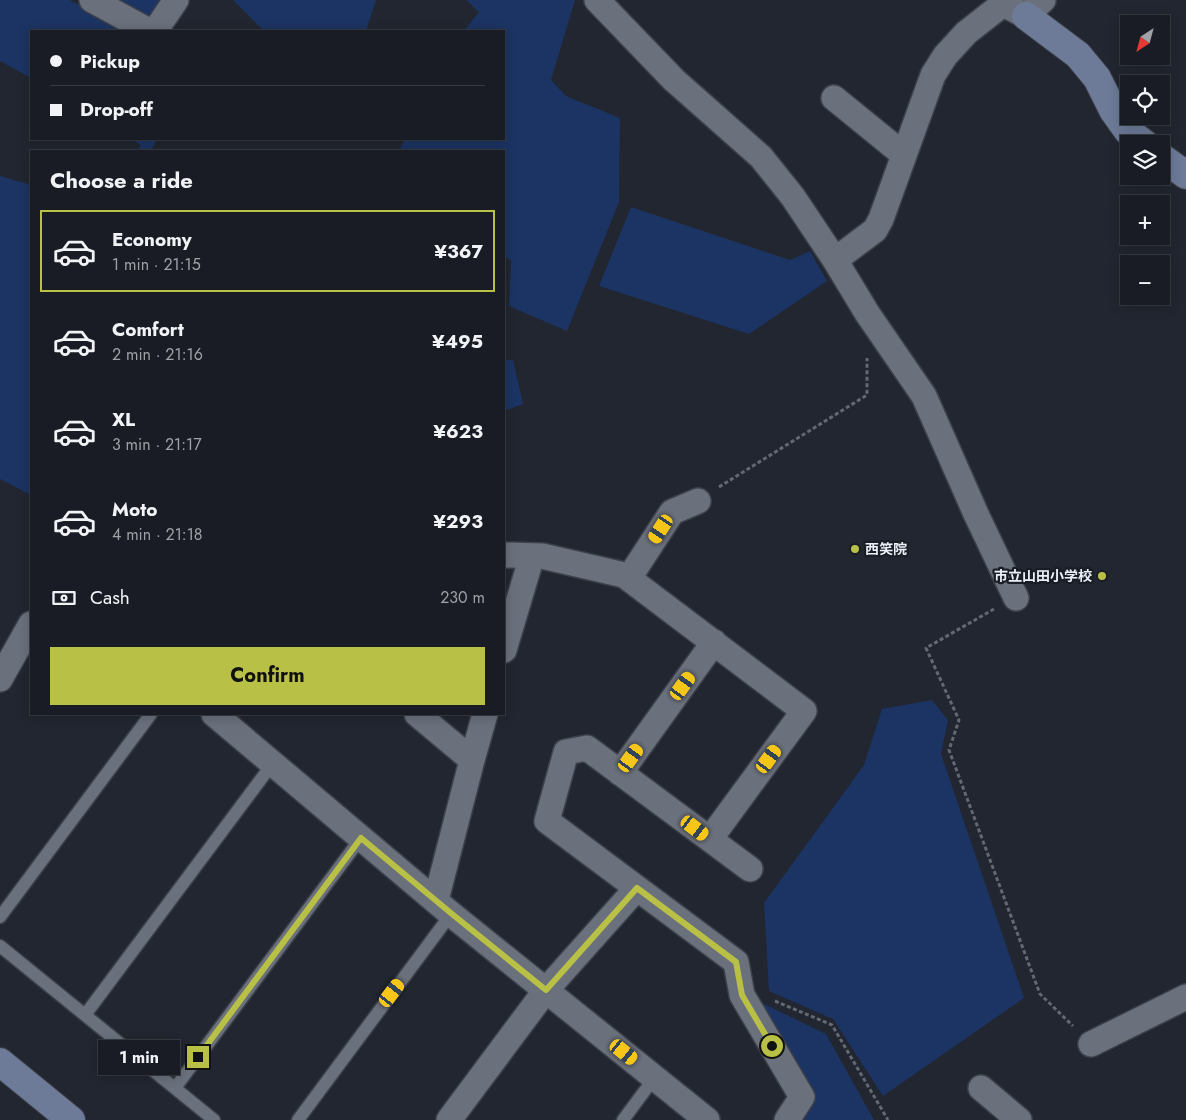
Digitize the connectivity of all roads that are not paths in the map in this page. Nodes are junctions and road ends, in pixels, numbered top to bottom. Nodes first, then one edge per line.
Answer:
1 (92, 0) edge
2 (176, 0) edge
3 (597, 0) edge
4 (1018, 5) edge
5 (147, 30) edge
6 (156, 30) edge
7 (834, 98) dead end
8 (1133, 135) edge
9 (904, 155) junction
10 (1170, 163) edge
11 (1186, 175) edge
12 (835, 260) junction
13 (698, 501) road end
14 (505, 555) edge
15 (532, 556) junction
16 (629, 578) junction
17 (1015, 598) road end
18 (30, 626) edge
19 (714, 642) junction
20 (505, 647) edge
21 (0, 679) edge
22 (150, 715) edge
23 (215, 715) edge
24 (418, 715) edge
25 (485, 715) edge
26 (472, 760) junction
27 (272, 763) junction
28 (620, 772) junction
29 (361, 838) junction
30 (710, 840) junction
31 (750, 869) dead end
32 (637, 888) junction
33 (444, 907) junction
34 (0, 917) edge
35 (0, 946) edge
36 (546, 990) junction
37 (1186, 997) edge
38 (85, 1015) junction
39 (1091, 1044) road end
40 (0, 1062) edge
41 (655, 1077) junction
42 (174, 1088) junction
43 (981, 1088) dead end
44 (1025, 1116) edge
45 (71, 1120) edge
46 (214, 1120) edge
47 (298, 1120) edge
48 (449, 1120) edge
49 (623, 1120) edge
50 (707, 1120) edge
51 (787, 1120) edge

1 - 5 street
2 - 6 street
3 - 12 street
4 - 8 street
4 - 9 street
7 - 9 street
9 - 12 street
10 - 11 street
12 - 17 street
13 - 16 street
14 - 15 street
15 - 16 street
15 - 20 street
16 - 19 street
18 - 21 street
19 - 28 street
19 - 30 street
22 - 34 lane
23 - 27 street
24 - 26 street
25 - 26 street
26 - 33 street
27 - 29 street
27 - 38 lane
28 - 30 street
28 - 32 street
29 - 33 street
29 - 42 lane
30 - 31 street
32 - 36 street
32 - 51 street
33 - 36 street
33 - 47 lane
35 - 38 lane
36 - 41 street
36 - 48 street
37 - 39 street
38 - 42 lane
40 - 45 street
41 - 49 lane
41 - 50 street
42 - 46 lane
43 - 44 street

